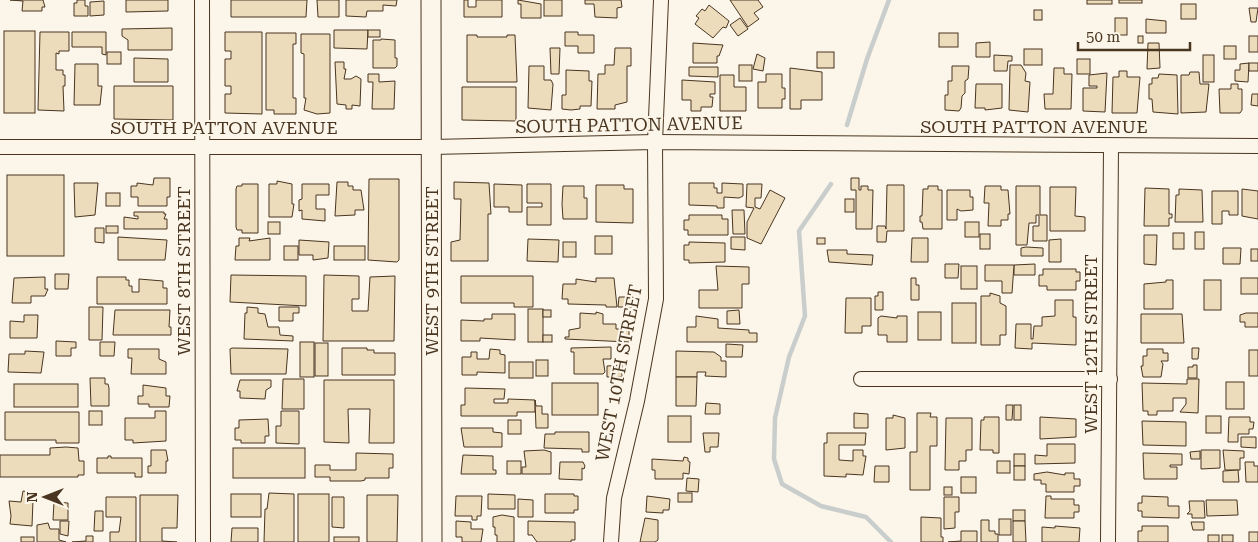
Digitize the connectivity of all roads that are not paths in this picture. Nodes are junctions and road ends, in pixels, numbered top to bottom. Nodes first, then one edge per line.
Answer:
1 (202, 0) edge
2 (431, 0) edge
3 (661, 1) edge
4 (655, 142) junction
5 (202, 146) junction
6 (1110, 146) junction
7 (1258, 146) edge
8 (0, 147) edge
9 (432, 147) junction
10 (861, 379) dead end
11 (1110, 379) junction
12 (203, 542) edge
13 (432, 542) edge
14 (611, 542) edge
15 (1108, 542) edge

1 - 5 street, WEST 8TH STREET
2 - 9 main road, WEST 9TH STREET
3 - 4 street, WEST 10TH STREET
4 - 6 street, SOUTH PATTON AVENUE
4 - 9 street, SOUTH PATTON AVENUE
4 - 14 street, WEST 10TH STREET
5 - 8 street, SOUTH PATTON AVENUE
5 - 9 street, SOUTH PATTON AVENUE
5 - 12 street, WEST 8TH STREET
6 - 7 street, SOUTH PATTON AVENUE
6 - 11 street, WEST 12TH STREET
9 - 13 main road, WEST 9TH STREET
10 - 11 street
11 - 15 street, WEST 12TH STREET

